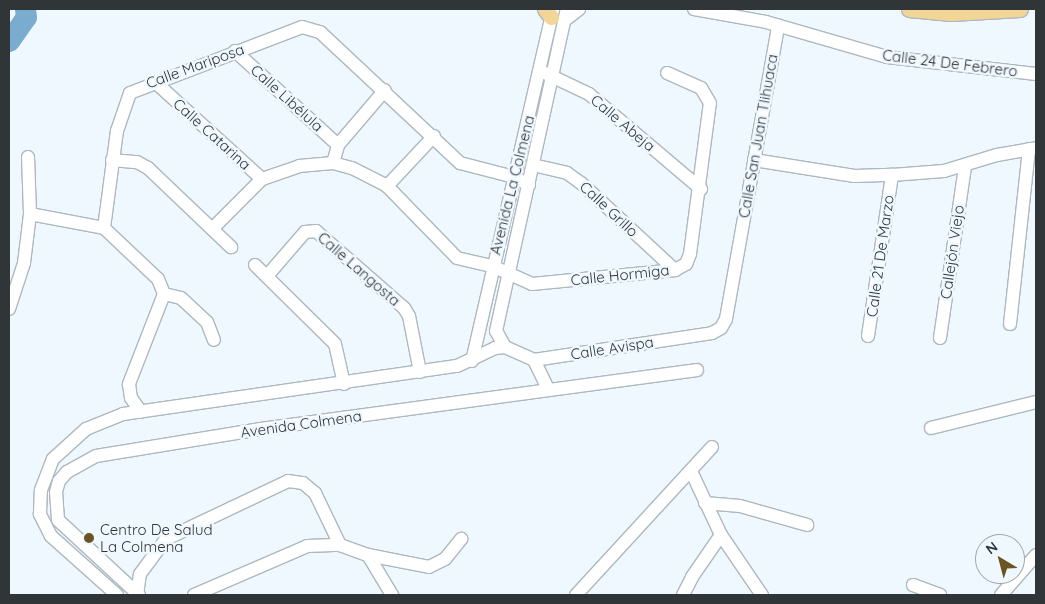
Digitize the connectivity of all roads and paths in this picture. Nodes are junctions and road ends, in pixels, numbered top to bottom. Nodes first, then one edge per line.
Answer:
1 (579, 9) edge
2 (694, 9) edge
3 (909, 9) edge
4 (1020, 9) edge
5 (556, 13) edge
6 (778, 26) junction
7 (236, 51) junction
8 (540, 68) junction
9 (667, 73) dead end
10 (1036, 74) edge
11 (552, 78) junction
12 (155, 82) junction
13 (385, 90) junction
14 (434, 136) junction
15 (338, 145) junction
16 (1032, 148) edge
17 (28, 157) dead end
18 (112, 160) junction
19 (754, 160) junction
20 (334, 163) junction
21 (533, 165) junction
22 (964, 166) junction
23 (892, 175) junction
24 (514, 177) junction
25 (262, 179) junction
26 (529, 185) junction
27 (387, 186) junction
28 (701, 189) junction
29 (30, 214) junction
30 (104, 228) junction
31 (212, 229) junction
32 (231, 247) dead end
33 (255, 265) dead end
34 (492, 266) junction
35 (675, 270) junction
36 (507, 275) junction
37 (267, 276) junction
38 (164, 294) junction
39 (9, 309) edge
40 (1010, 324) dead end
41 (720, 328) joint
42 (868, 336) dead end
43 (940, 338) dead end
44 (214, 340) dead end
45 (504, 347) junction
46 (534, 360) junction
47 (472, 361) junction
48 (697, 370) dead end
49 (420, 372) junction
50 (344, 384) junction
51 (548, 388) junction
52 (1036, 402) edge
53 (141, 412) junction
54 (931, 428) dead end
55 (712, 447) dead end
56 (691, 471) junction
57 (705, 504) junction
58 (807, 525) dead end
59 (721, 535) junction
60 (461, 539) dead end
61 (340, 545) junction
62 (368, 554) junction
63 (1036, 555) edge
64 (913, 585) dead end
65 (117, 595) edge
66 (138, 595) edge
67 (194, 595) edge
68 (392, 595) edge
69 (576, 595) edge
70 (683, 595) edge
71 (762, 595) edge
72 (940, 595) edge
73 (1001, 595) edge

1 - 5 street
2 - 6 street
3 - 4 main road
5 - 8 street, Avenida La Colmena
5 - 11 street, Avenida La Colmena
6 - 10 street, Calle 24 De Febrero
6 - 19 street, Calle San Juan Tlihuaca
7 - 12 street, Calle Mariposa
7 - 13 street, Calle Mariposa
7 - 15 street, Calle Libélula
8 - 11 street, Calle Abeja
8 - 24 street, Avenida La Colmena
9 - 28 street, Calle Hormiga
11 - 21 street, Avenida La Colmena
11 - 28 street, Calle Abeja
12 - 18 street, Calle Mariposa
12 - 25 street, Calle Catarina
13 - 14 street, Calle Mariposa
13 - 15 street
14 - 24 street, Calle Mariposa
14 - 27 street
15 - 20 street
16 - 22 street
16 - 40 street
17 - 29 street
18 - 30 street, Calle Mariposa
18 - 31 street
19 - 23 street
19 - 41 street, Calle San Juan Tlihuaca
20 - 25 street
20 - 27 street, Calle Hormiga
21 - 26 street, Avenida La Colmena
21 - 35 street, Calle Grillo
22 - 23 street
22 - 43 street, Callejón Viejo
23 - 42 street, Calle 21 De Marzo
24 - 26 street, Calle Mariposa
24 - 34 street, Avenida La Colmena
25 - 31 street, Calle Catarina
26 - 36 street, Avenida La Colmena
27 - 34 street, Calle Hormiga
28 - 35 street, Calle Hormiga
29 - 30 street
29 - 39 street
30 - 38 street
31 - 32 street
33 - 37 street
34 - 36 street, Calle Hormiga
34 - 47 street, Avenida La Colmena
35 - 36 street, Calle Hormiga
36 - 45 street, Avenida La Colmena
37 - 49 street, Calle Langosta
37 - 50 street
38 - 44 street
38 - 53 street
41 - 46 street, Calle Avispa
45 - 46 street
45 - 47 street
46 - 51 street
47 - 49 street
48 - 51 street, Avenida Colmena
49 - 50 street
50 - 53 street
51 - 66 street, Avenida Colmena
52 - 54 street
53 - 65 street
55 - 56 street
56 - 57 street
56 - 69 street
57 - 58 street
57 - 59 street
59 - 70 street
59 - 71 street
60 - 62 street
61 - 62 street
61 - 66 street, Avenida Colmena
61 - 67 street
62 - 68 street
63 - 73 street
64 - 72 street

